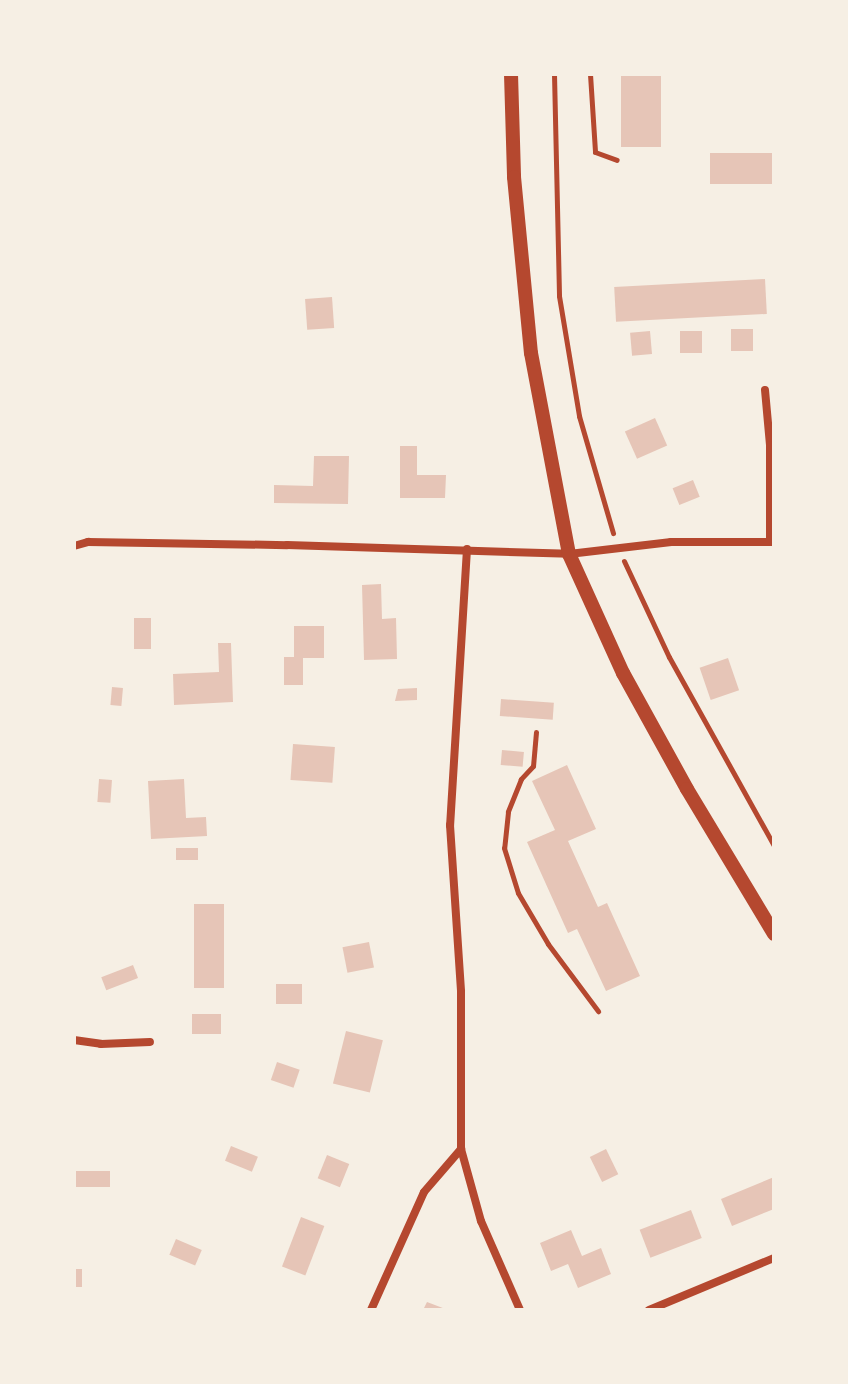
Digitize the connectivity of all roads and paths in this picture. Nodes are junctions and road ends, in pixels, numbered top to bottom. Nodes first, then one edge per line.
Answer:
1 (511, 74) edge
2 (554, 74) edge
3 (590, 74) edge
4 (617, 160) dead end
5 (765, 390) dead end
6 (772, 542) edge
7 (74, 546) edge
8 (467, 549) junction
9 (619, 549) junction
10 (569, 554) junction
11 (536, 732) dead end
12 (774, 846) edge
13 (774, 934) edge
14 (598, 1011) dead end
15 (74, 1040) edge
16 (150, 1042) dead end
17 (461, 1149) junction
18 (774, 1258) edge
19 (371, 1310) edge
20 (520, 1310) edge
21 (649, 1310) edge

1 - 10 street
2 - 9 path
3 - 4 path
5 - 6 street
6 - 9 street
7 - 8 street
8 - 10 street
8 - 17 street
9 - 10 street
9 - 12 path
10 - 13 street
11 - 14 path
15 - 16 street
17 - 19 street
17 - 20 street
18 - 21 street

